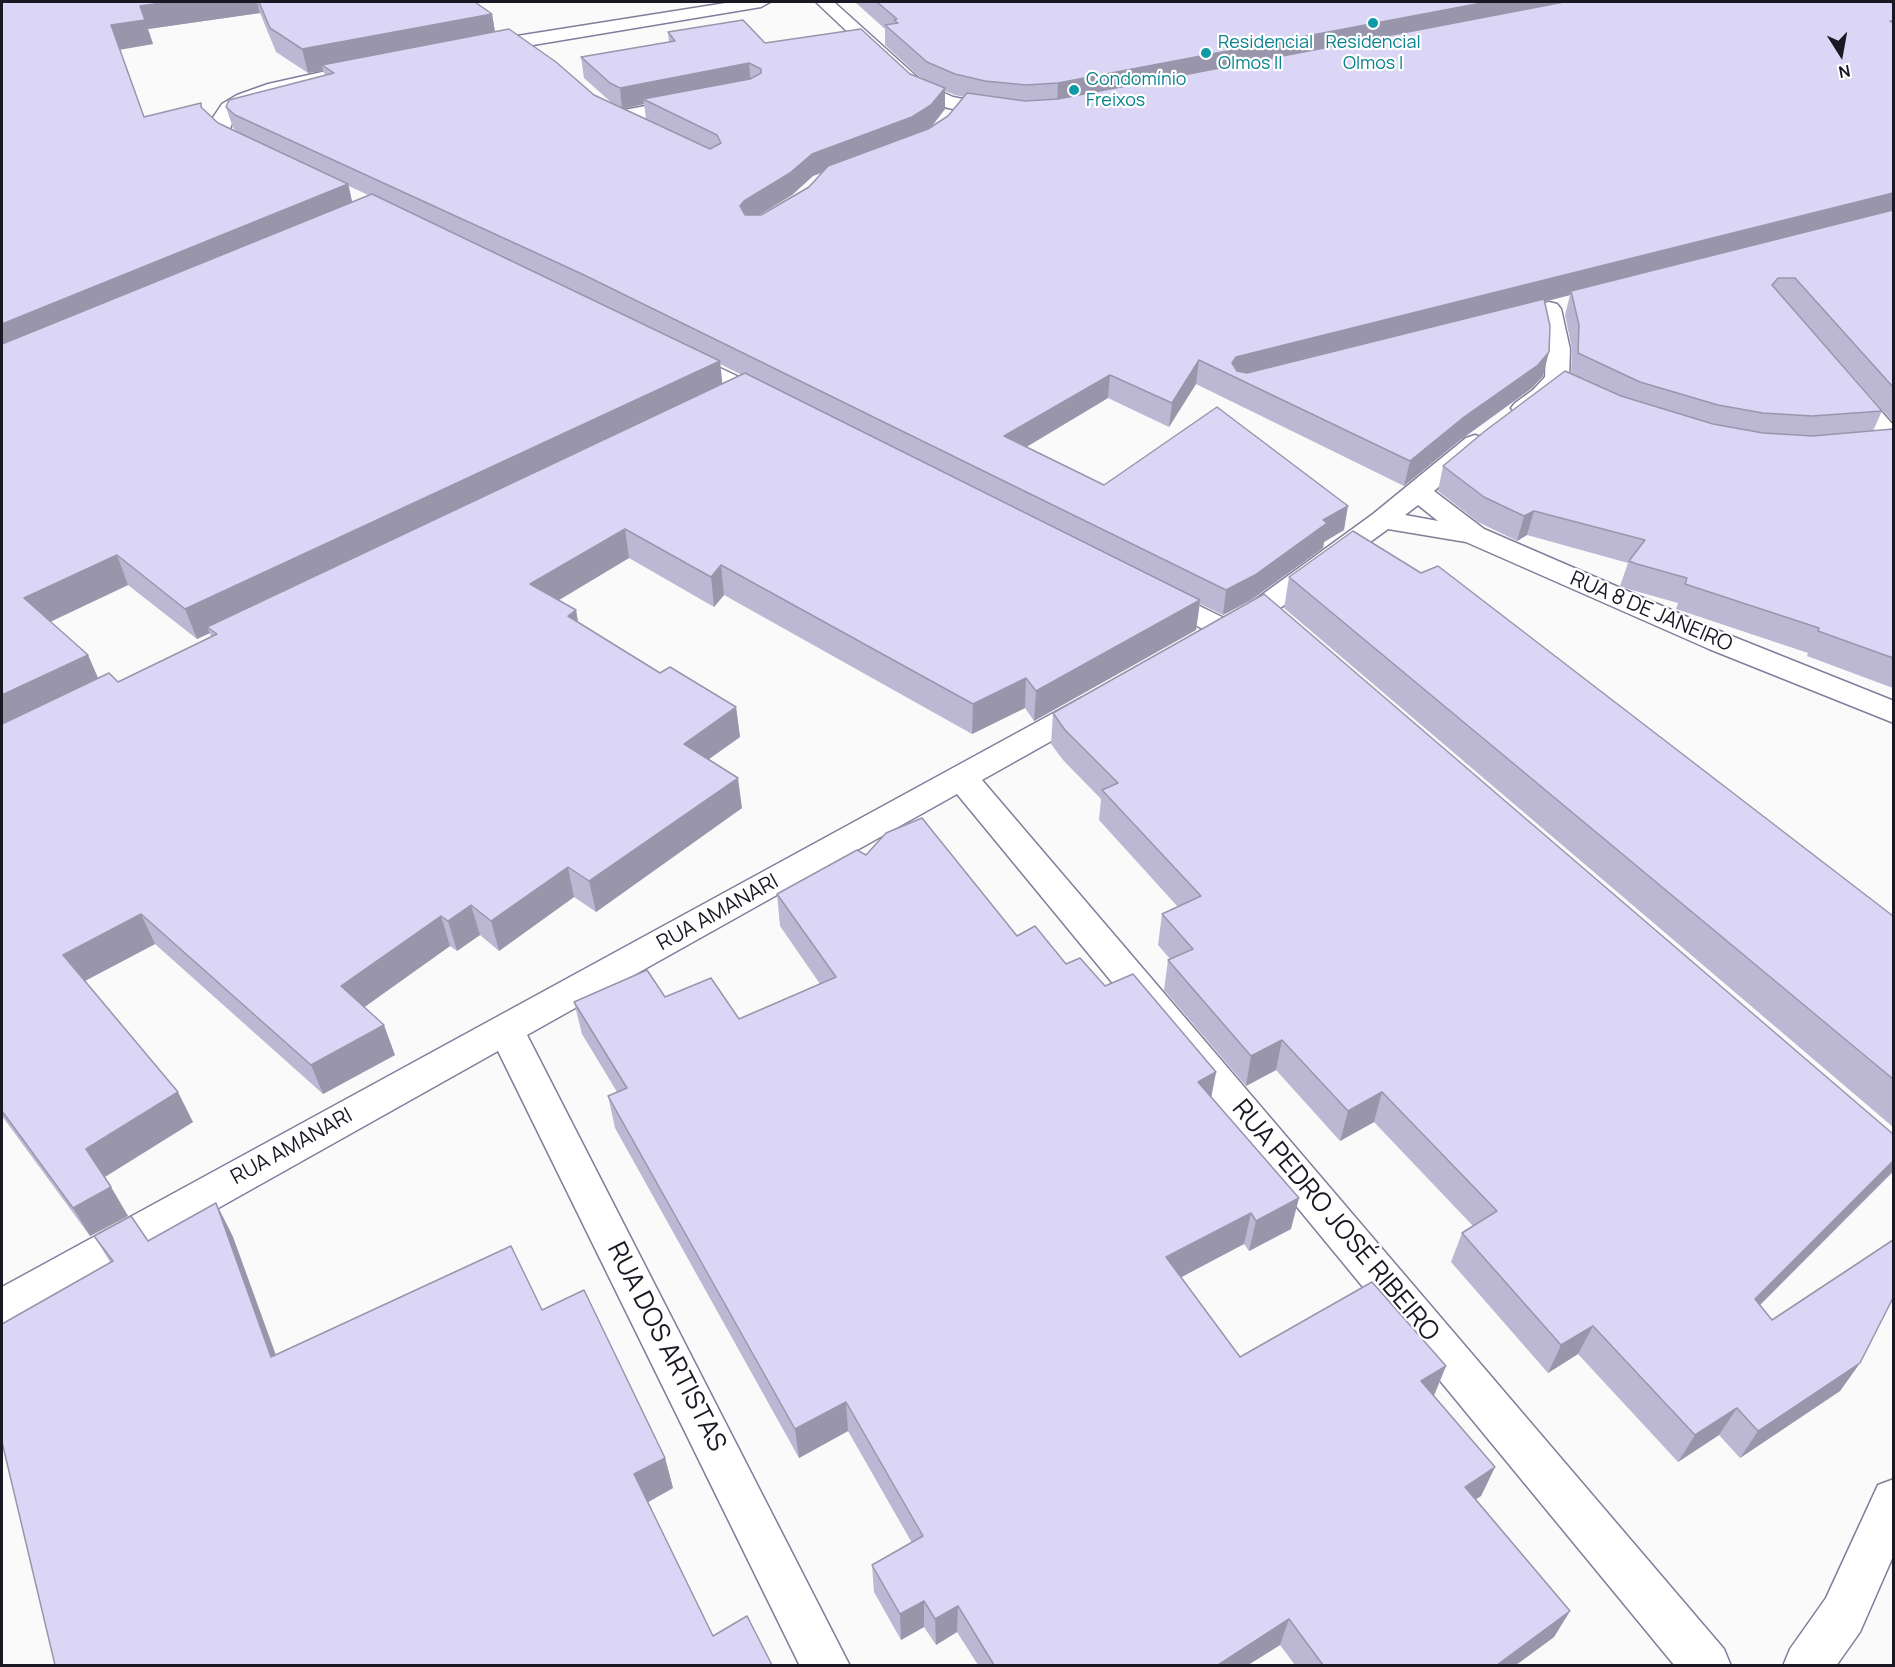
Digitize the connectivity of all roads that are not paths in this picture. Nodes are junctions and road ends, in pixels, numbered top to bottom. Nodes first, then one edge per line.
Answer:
1 (761, 2) edge
2 (824, 2) edge
3 (524, 40) junction
4 (466, 50) edge
5 (538, 57) edge
6 (351, 72) edge
7 (708, 100) edge
8 (962, 105) junction
9 (1025, 114) edge
10 (946, 123) edge
11 (651, 133) edge
12 (275, 161) edge
13 (1549, 309) edge
14 (663, 347) edge
15 (1830, 368) edge
16 (1555, 381) junction
17 (748, 389) junction
18 (1579, 392) edge
19 (1893, 401) edge
20 (1860, 402) junction
21 (716, 404) edge
22 (790, 411) edge
23 (1893, 442) edge
24 (1859, 446) edge
25 (1418, 492) junction
26 (1383, 520) junction
27 (1474, 535) junction
28 (1140, 588) edge
29 (1262, 608) junction
30 (1224, 630) junction
31 (1289, 630) edge
32 (1194, 647) edge
33 (1123, 687) edge
34 (1893, 713) edge
35 (962, 778) junction
36 (505, 1029) junction
37 (2, 1308) edge
38 (1893, 1501) edge
39 (826, 1665) edge
40 (1707, 1665) edge
41 (1807, 1665) edge

1 - 3 street
2 - 8 street
3 - 4 street
3 - 5 street
6 - 12 street
7 - 11 street
8 - 9 street
8 - 10 street
13 - 16 street
14 - 17 street
15 - 20 street
16 - 18 street
16 - 25 street
17 - 21 street
17 - 22 street
19 - 20 street
20 - 23 street
23 - 24 street
25 - 26 street
25 - 27 street, RUA 8 DE JANEIRO
26 - 27 street
26 - 29 street
27 - 34 street, RUA 8 DE JANEIRO
28 - 30 street
29 - 30 street
29 - 31 street
30 - 32 street
33 - 35 street, RUA AMANARI
35 - 36 street, RUA AMANARI
35 - 40 street, RUA PEDRO JOSÉ RIBEIRO
36 - 37 street, RUA AMANARI
36 - 39 street, RUA DOS ARTISTAS
38 - 41 street

